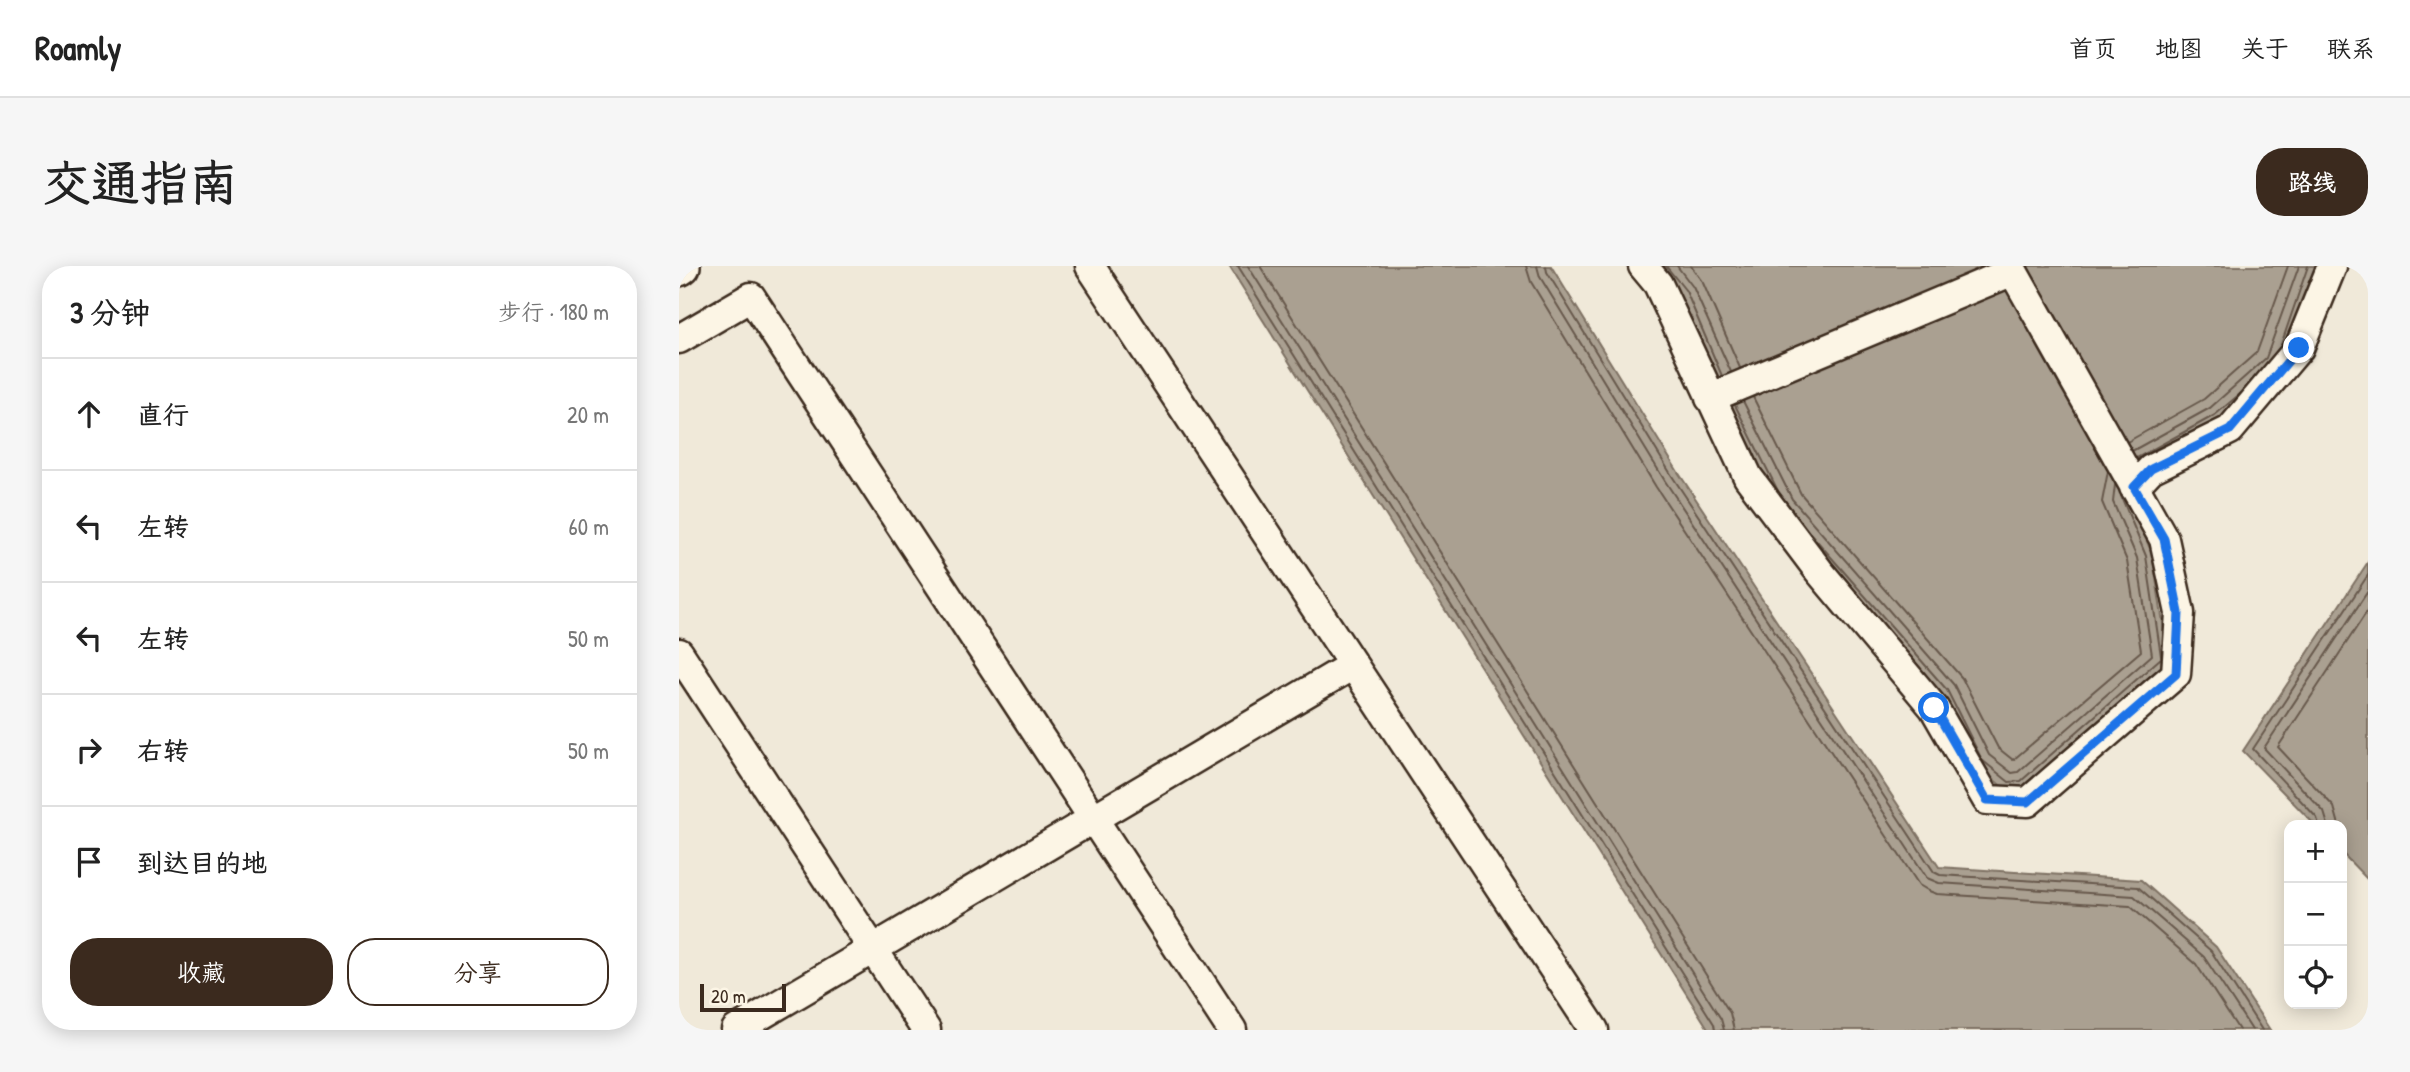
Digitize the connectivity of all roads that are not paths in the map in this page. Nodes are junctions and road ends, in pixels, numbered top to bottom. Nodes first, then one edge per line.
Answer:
1 (1090, 266) edge
2 (1643, 266) edge
3 (2332, 266) edge
4 (2011, 268) edge
5 (679, 340) edge
6 (1710, 398) junction
7 (2134, 487) junction
8 (679, 653) edge
9 (1353, 665) junction
10 (1094, 818) junction
11 (873, 949) junction
12 (736, 1030) edge
13 (926, 1030) edge
14 (1233, 1030) edge
15 (1594, 1030) edge

1 - 9 street
2 - 6 street
3 - 7 street
4 - 6 street
4 - 7 street
5 - 10 street
6 - 7 street
8 - 11 street
9 - 10 street
9 - 15 street
10 - 11 street
10 - 14 street
11 - 12 street
11 - 13 street

